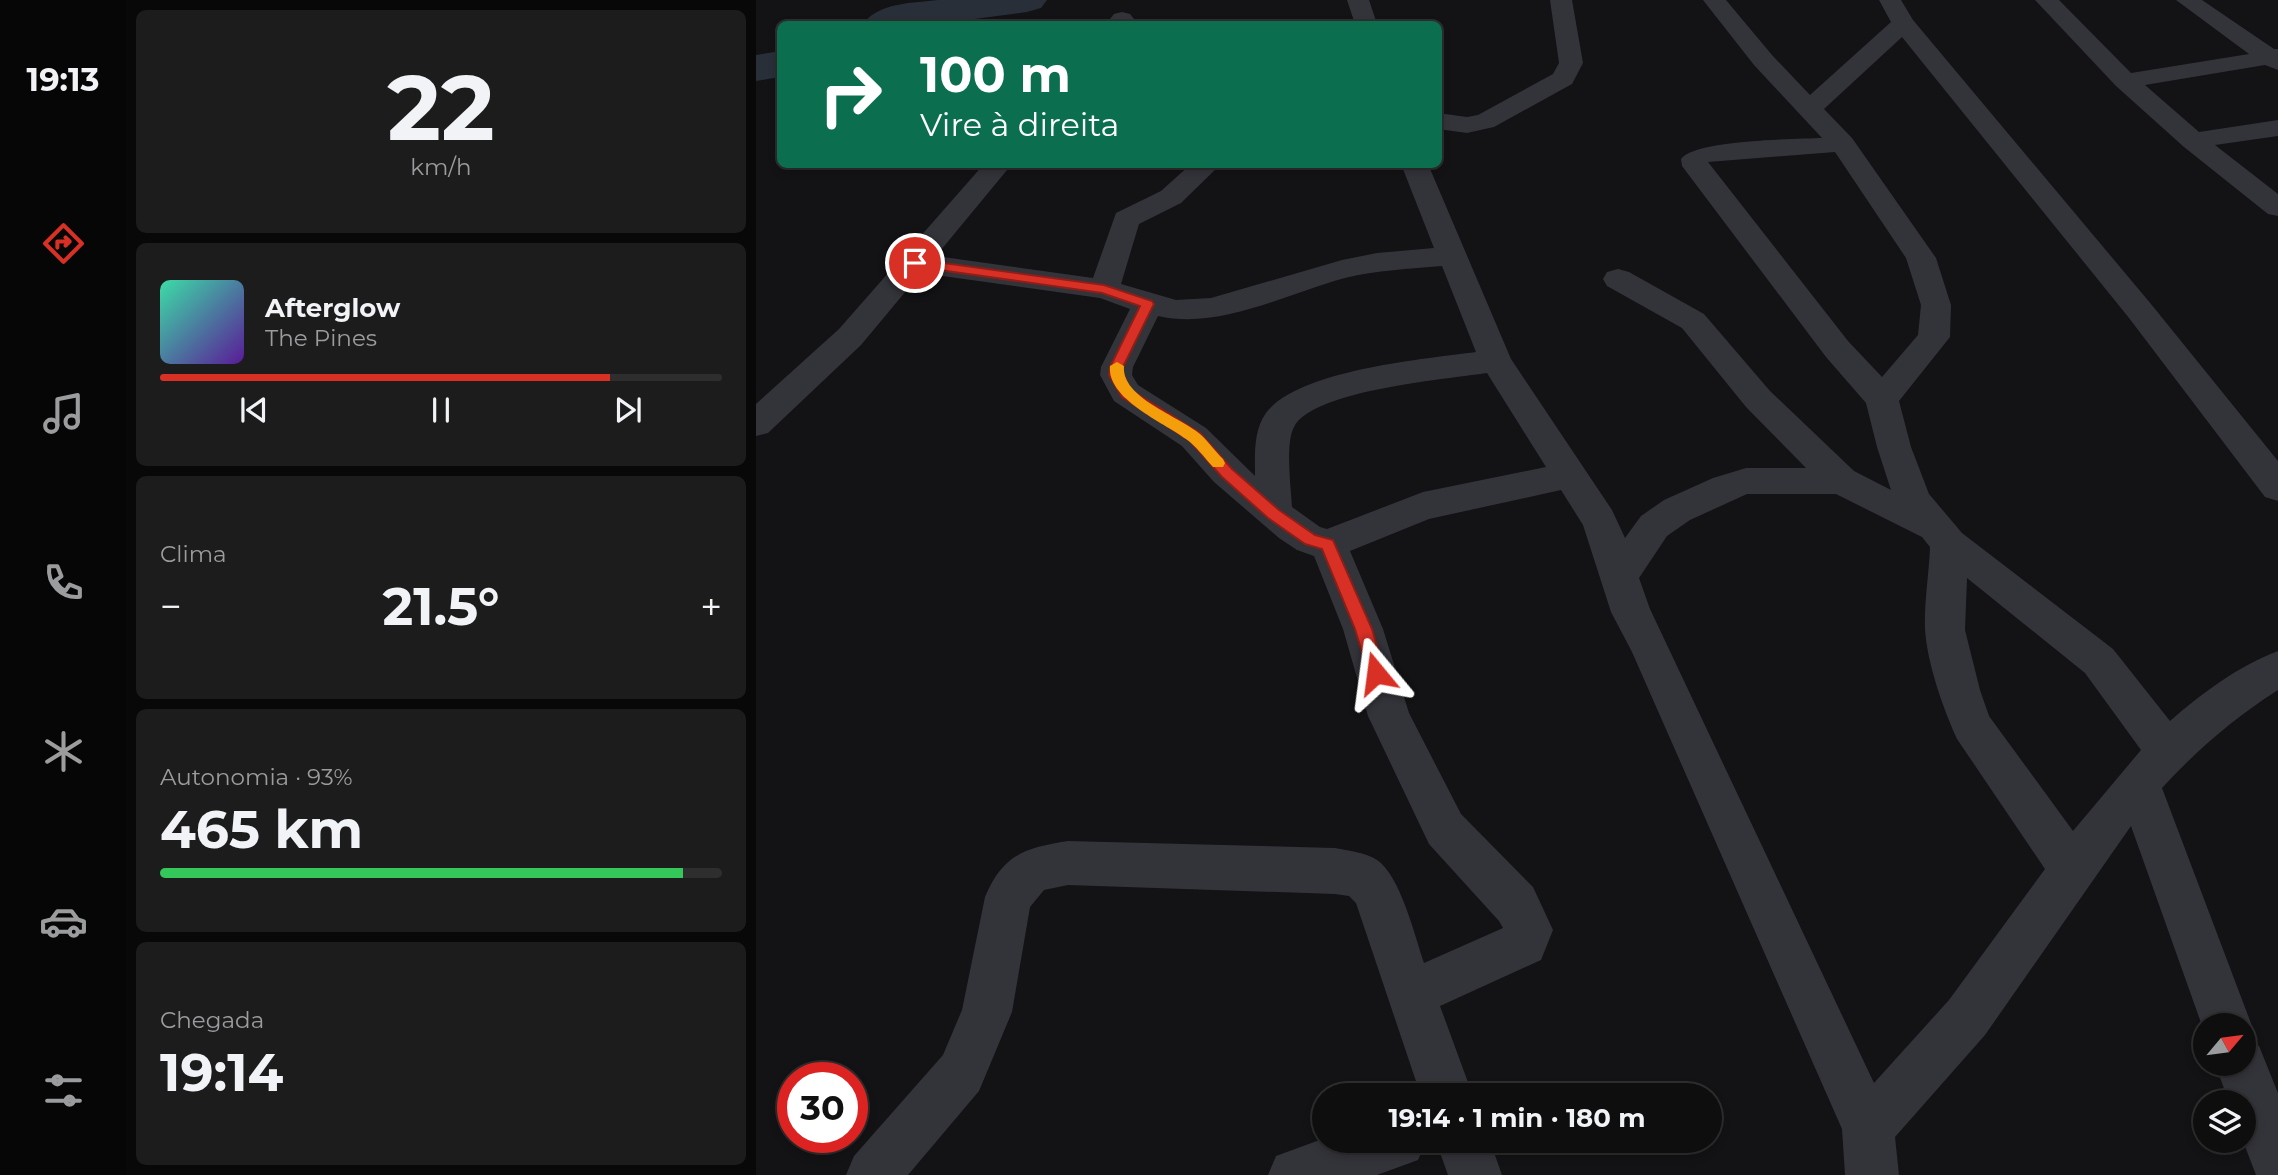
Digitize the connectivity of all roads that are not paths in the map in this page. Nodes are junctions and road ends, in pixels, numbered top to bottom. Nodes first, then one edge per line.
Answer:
1 (1358, 0) edge
2 (1561, 0) edge
3 (1714, 0) edge
4 (2046, 0) edge
5 (2187, 0) edge
6 (1896, 11) edge
7 (1365, 21) edge
8 (2276, 59) edge
9 (2125, 81) junction
10 (1811, 108) junction
11 (1442, 122) edge
12 (2278, 128) edge
13 (2193, 141) junction
14 (1843, 144) junction
15 (996, 168) edge
16 (1204, 168) edge
17 (1416, 168) edge
18 (2278, 208) edge
19 (1450, 256) junction
20 (915, 263) junction
21 (1618, 279) dead end
22 (1104, 289) junction
23 (1148, 304) junction
24 (1496, 361) junction
25 (1882, 399) junction
26 (756, 424) edge
27 (1570, 475) junction
28 (1841, 481) junction
29 (2278, 487) edge
30 (1274, 514) junction
31 (1941, 534) junction
32 (1328, 544) junction
33 (1620, 576) junction
34 (2278, 669) edge
35 (2153, 769) junction
36 (2072, 867) junction
37 (1411, 994) junction
38 (2223, 1013) edge
39 (2245, 1076) edge
40 (1442, 1083) edge
41 (1868, 1128) junction
42 (1362, 1153) edge
43 (1467, 1153) edge
44 (2278, 1164) edge
45 (873, 1175) edge
46 (1294, 1175) edge
47 (1475, 1175) edge
48 (1872, 1175) edge

1 - 7 street
2 - 11 street
3 - 10 street
4 - 9 street
5 - 8 street
6 - 10 street
6 - 29 street
8 - 9 street
9 - 13 street
10 - 14 street
12 - 13 street
13 - 18 street
14 - 25 street
14 - 25 street
15 - 20 street
16 - 22 street
17 - 19 street
19 - 23 street
19 - 24 street
20 - 22 street
20 - 26 street
21 - 28 street
22 - 23 street
23 - 30 street
24 - 27 street
24 - 30 street
25 - 31 street
27 - 32 street
27 - 33 street
28 - 31 street
28 - 33 street
30 - 32 street
31 - 35 street
31 - 36 street
32 - 37 street
33 - 41 street
34 - 35 street
35 - 36 street
35 - 38 street
36 - 41 street
37 - 40 street
37 - 45 street
39 - 44 street
41 - 48 street
42 - 46 street
43 - 47 street

